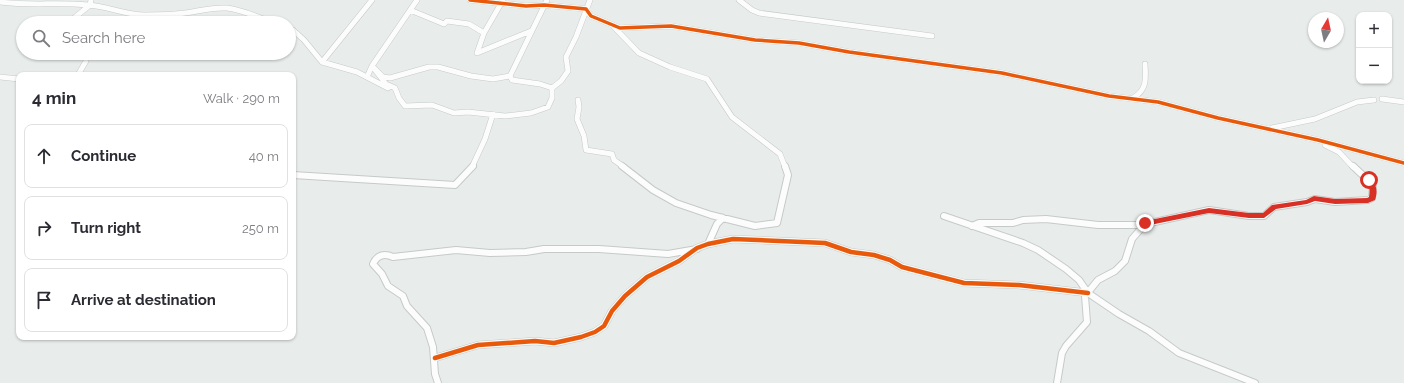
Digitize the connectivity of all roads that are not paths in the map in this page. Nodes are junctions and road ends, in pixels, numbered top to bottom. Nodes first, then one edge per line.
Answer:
1 (372, 0) edge
2 (417, 0) edge
3 (423, 0) edge
4 (470, 0) edge
5 (590, 0) edge
6 (739, 0) edge
7 (502, 1) edge
8 (0, 2) edge
9 (91, 2) edge
10 (546, 3) edge
11 (586, 9) junction
12 (410, 10) junction
13 (75, 16) edge
14 (256, 16) edge
15 (613, 26) junction
16 (531, 31) junction
17 (296, 33) edge
18 (484, 33) junction
19 (932, 36) dead end
20 (86, 60) edge
21 (322, 62) junction
22 (1145, 64) dead end
23 (372, 66) junction
24 (80, 72) edge
25 (510, 76) junction
26 (0, 77) edge
27 (367, 77) junction
28 (16, 80) edge
29 (552, 88) junction
30 (397, 91) junction
31 (1133, 98) junction
32 (1382, 99) dead end
33 (578, 100) dead end
34 (1374, 100) dead end
35 (1404, 102) edge
36 (493, 114) junction
37 (1268, 129) junction
38 (1304, 137) junction
39 (1404, 163) edge
40 (296, 175) edge
41 (944, 216) dead end
42 (723, 218) junction
43 (1145, 223) junction
44 (972, 226) junction
45 (708, 244) junction
46 (697, 248) junction
47 (1088, 293) junction
48 (435, 358) junction
49 (438, 383) edge
50 (1057, 383) edge
51 (1256, 383) edge

1 - 21 street
2 - 3 street
2 - 12 street
4 - 7 street
5 - 11 street
6 - 19 street
7 - 10 street
7 - 18 street
8 - 9 street
9 - 13 street
9 - 14 street
10 - 11 street
10 - 16 street
11 - 15 street
11 - 29 street
12 - 18 street
12 - 23 street
15 - 31 street
15 - 42 street
16 - 18 street
16 - 25 street
17 - 21 street
20 - 24 street
21 - 27 street
22 - 31 street
23 - 25 street
23 - 27 street
23 - 30 street
25 - 29 street
26 - 28 street
27 - 30 street
29 - 36 street
30 - 36 street
31 - 37 street
32 - 35 street
33 - 42 street
34 - 37 street
36 - 40 street
37 - 38 street
38 - 39 street
38 - 43 street
41 - 44 street
42 - 45 street
43 - 44 street
43 - 47 street
44 - 47 street
45 - 46 street
45 - 47 street
46 - 48 street
46 - 48 street
47 - 50 street
47 - 51 street
48 - 49 street

